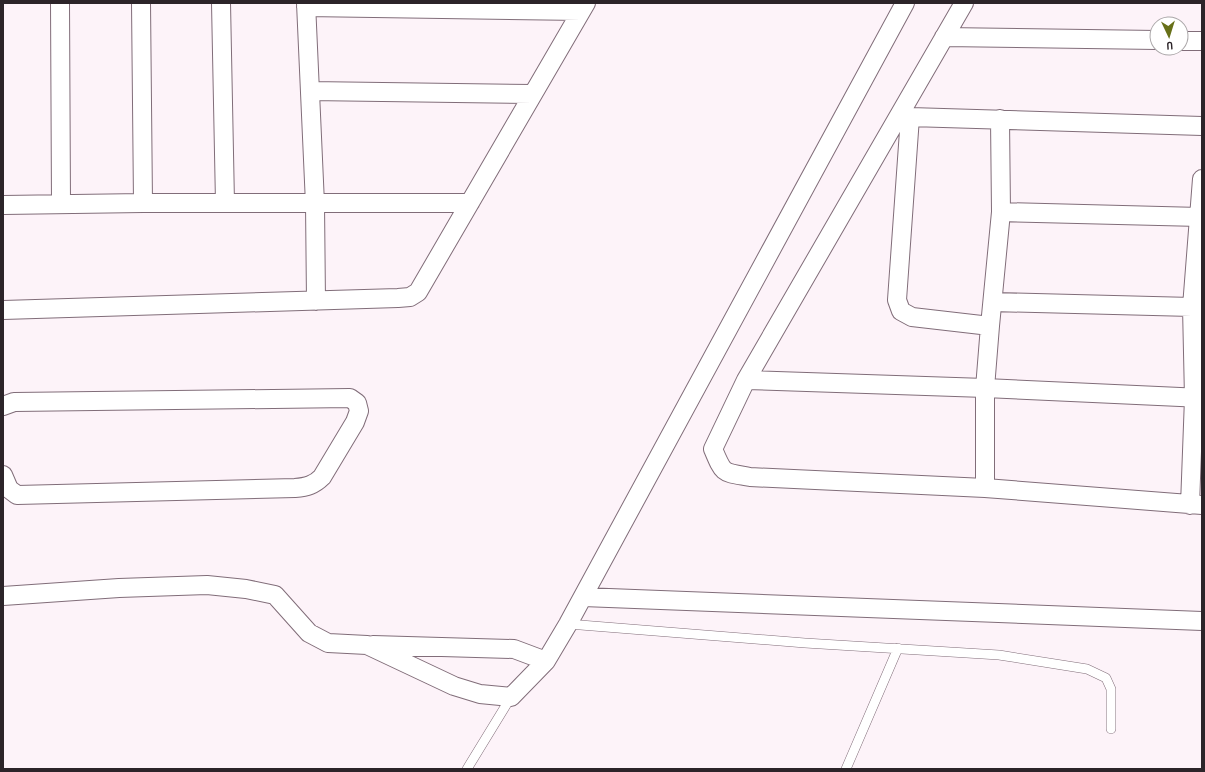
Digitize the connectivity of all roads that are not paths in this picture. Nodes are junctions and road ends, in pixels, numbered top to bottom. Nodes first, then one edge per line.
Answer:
1 (60, 3) edge
2 (141, 3) edge
3 (221, 3) edge
4 (904, 3) edge
5 (964, 3) edge
6 (306, 5) edge
7 (583, 7) edge
8 (944, 37) junction
9 (1149, 40) edge
10 (1189, 40) edge
11 (1202, 41) edge
12 (310, 91) junction
13 (533, 94) junction
14 (904, 118) junction
15 (1000, 119) junction
16 (1202, 126) edge
17 (1202, 179) edge
18 (143, 203) junction
19 (225, 203) junction
20 (470, 203) junction
21 (61, 204) junction
22 (315, 204) junction
23 (3, 205) edge
24 (1201, 206) edge
25 (1001, 212) junction
26 (3, 299) edge
27 (316, 301) junction
28 (993, 302) junction
29 (1192, 307) junction
30 (3, 310) edge
31 (990, 326) junction
32 (746, 380) junction
33 (985, 388) junction
34 (1198, 398) edge
35 (3, 406) edge
36 (3, 475) edge
37 (985, 488) junction
38 (1196, 505) edge
39 (3, 596) edge
40 (582, 597) junction
41 (1202, 621) edge
42 (568, 624) junction
43 (367, 645) junction
44 (898, 648) junction
45 (546, 661) junction
46 (511, 697) junction
47 (1112, 729) dead end
48 (468, 769) edge
49 (846, 769) edge

1 - 21 street
2 - 18 street
3 - 19 street
4 - 40 street
5 - 8 street
6 - 7 street
6 - 12 street
7 - 13 street
8 - 9 street
8 - 14 street
10 - 11 street
12 - 13 street
12 - 22 street
13 - 20 street
14 - 15 street
14 - 31 street
14 - 32 street
15 - 16 street
15 - 25 street
17 - 24 street
18 - 19 street
18 - 21 street
19 - 22 street
20 - 22 street
20 - 27 street
21 - 23 street
22 - 27 street
24 - 25 street
24 - 29 street
25 - 28 street
26 - 30 street
27 - 30 street
28 - 29 street
28 - 31 street
29 - 34 street
31 - 33 street
32 - 33 street
32 - 37 street
33 - 34 street
33 - 37 street
34 - 38 street
35 - 36 street
37 - 38 street
39 - 43 street
40 - 41 street
40 - 42 street
42 - 44 lane
42 - 45 street
43 - 45 street
43 - 46 street
44 - 47 lane
44 - 49 lane
45 - 46 street
46 - 48 lane

